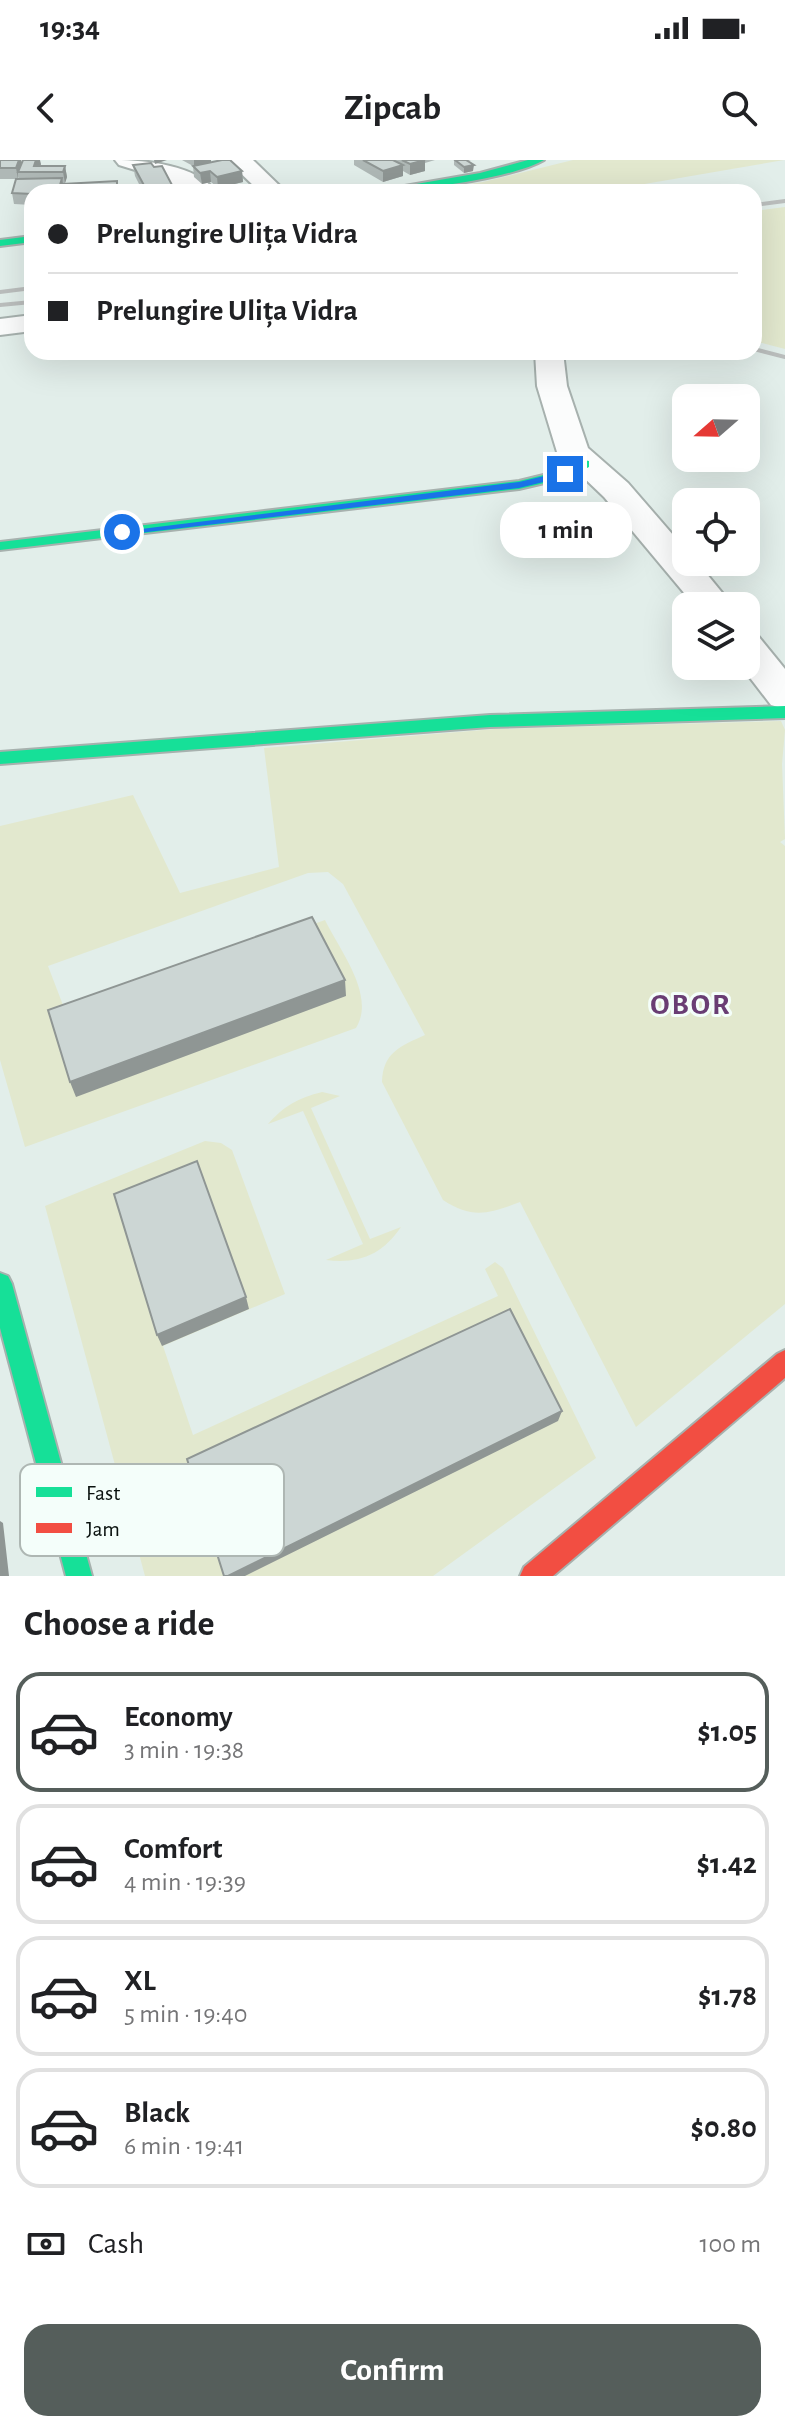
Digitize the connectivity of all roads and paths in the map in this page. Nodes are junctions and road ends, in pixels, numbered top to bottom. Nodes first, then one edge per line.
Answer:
1 (127, 160) edge
2 (239, 160) edge
3 (539, 160) edge
4 (189, 184) edge
5 (265, 184) edge
6 (432, 184) edge
7 (24, 240) edge
8 (0, 243) edge
9 (24, 324) edge
10 (0, 327) edge
11 (550, 360) edge
12 (584, 464) junction
13 (0, 546) edge
14 (703, 592) edge
15 (764, 656) edge
16 (785, 696) edge
17 (785, 712) edge
18 (0, 758) edge
19 (0, 1284) edge
20 (785, 1362) edge
21 (49, 1464) edge
22 (74, 1556) edge
23 (79, 1576) edge
24 (533, 1576) edge

1 - 4 street
2 - 5 street
3 - 6 street
7 - 8 street
9 - 10 street
11 - 12 street
12 - 13 street
12 - 14 street
15 - 16 street
17 - 18 street
19 - 21 street
20 - 24 street
22 - 23 street

